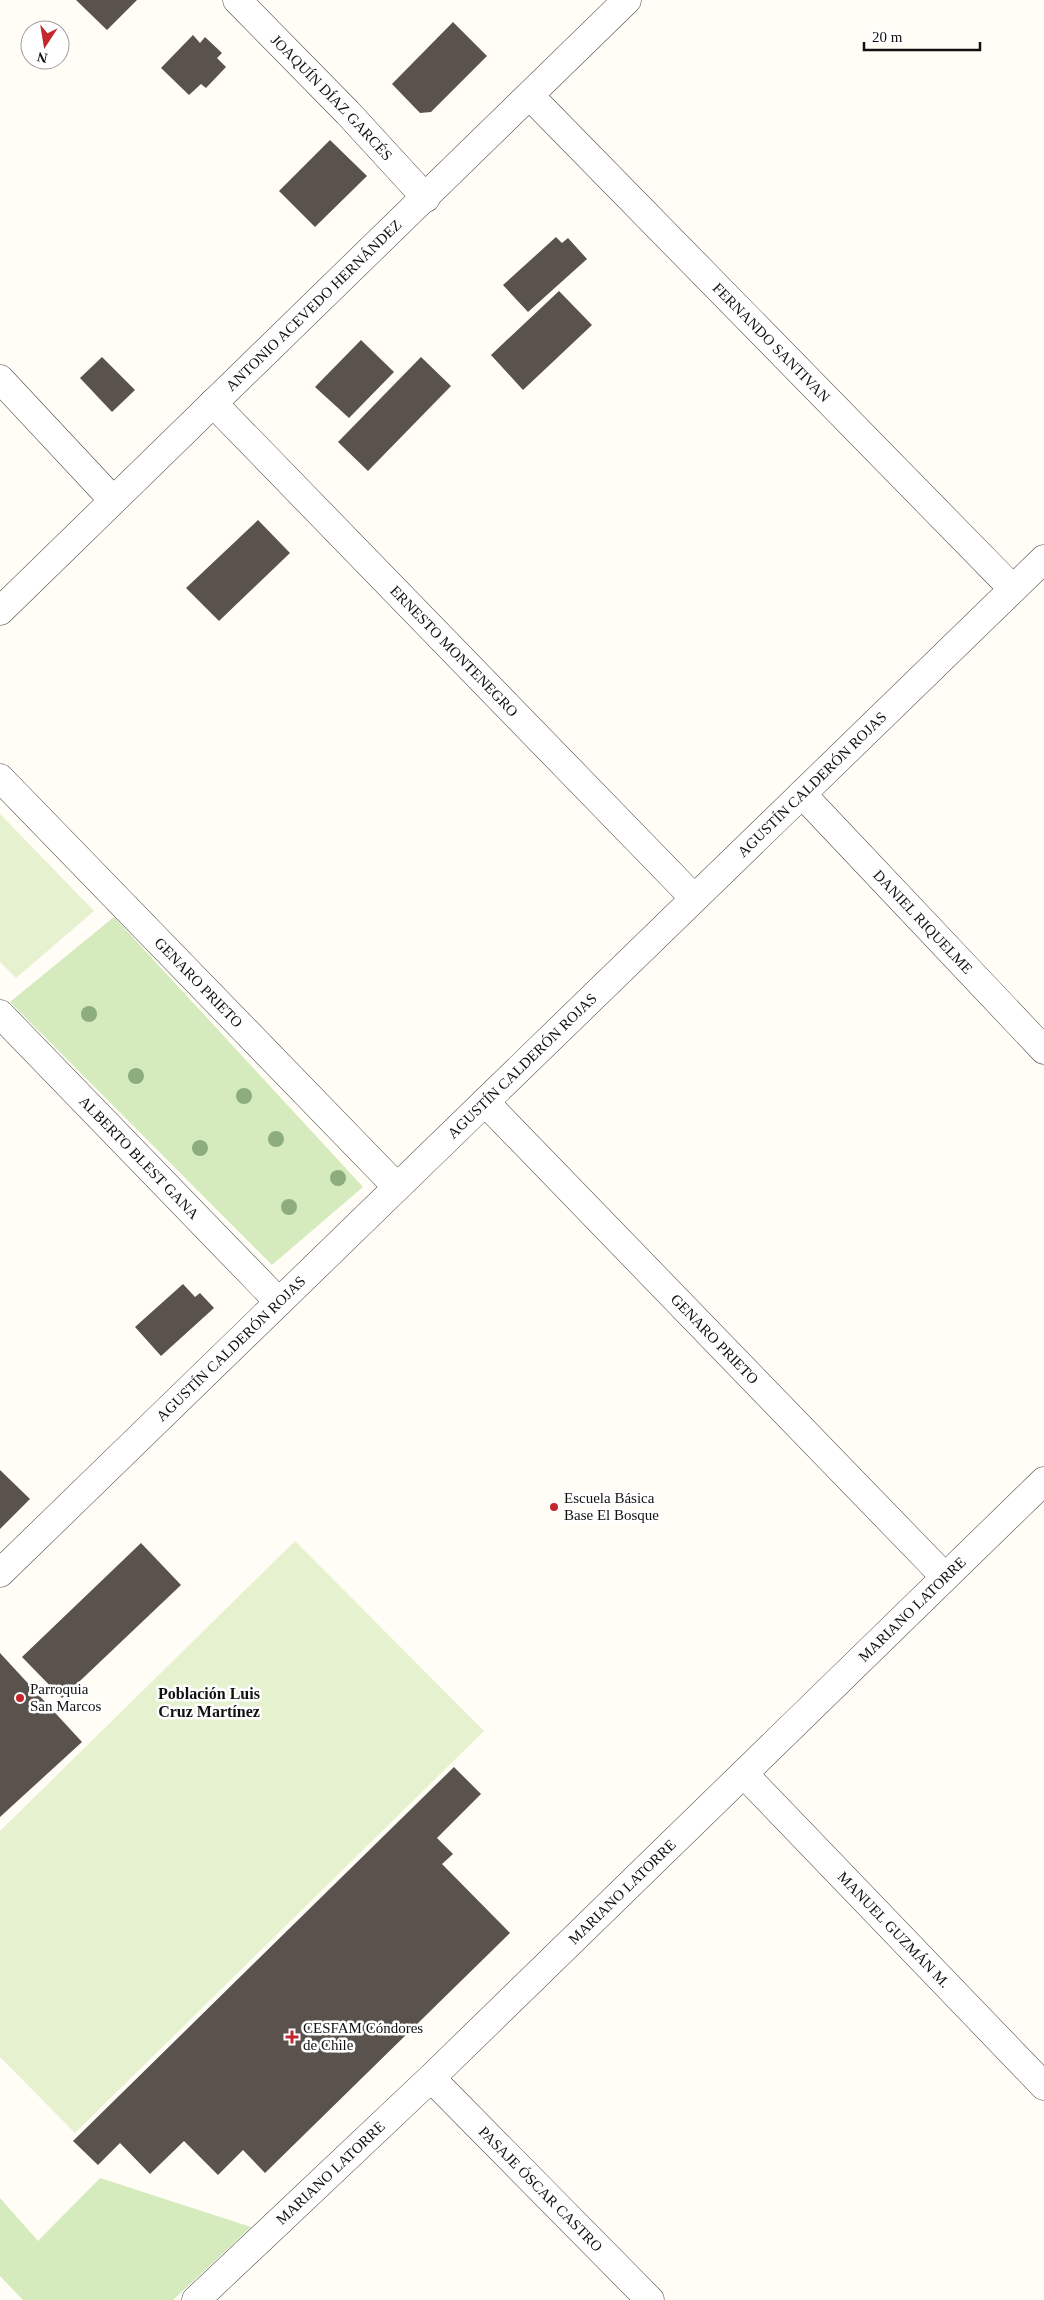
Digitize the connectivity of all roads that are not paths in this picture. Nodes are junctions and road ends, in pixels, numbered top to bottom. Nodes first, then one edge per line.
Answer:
1 (237, 0) edge
2 (627, 0) edge
3 (530, 96) junction
4 (426, 198) junction
5 (0, 379) edge
6 (214, 403) junction
7 (113, 500) junction
8 (1044, 559) edge
9 (1013, 589) junction
10 (0, 611) edge
11 (0, 778) edge
12 (802, 794) junction
13 (694, 898) junction
14 (0, 1014) edge
15 (1044, 1050) edge
16 (485, 1102) junction
17 (397, 1187) junction
18 (279, 1302) junction
19 (1044, 1481) edge
20 (0, 1573) edge
21 (945, 1577) junction
22 (744, 1774) junction
23 (431, 2078) junction
24 (1044, 2086) edge
25 (196, 2300) edge
26 (650, 2300) edge

1 - 4 street, JOAQUÍN DÍAZ GARCÉS
2 - 3 street, ANTONIO ACEVEDO HERNÁNDEZ
3 - 4 street, ANTONIO ACEVEDO HERNÁNDEZ
3 - 9 street, FERNANDO SANTIVAN
4 - 6 street, ANTONIO ACEVEDO HERNÁNDEZ
5 - 7 street
6 - 7 street, ANTONIO ACEVEDO HERNÁNDEZ
6 - 13 street, ERNESTO MONTENEGRO
7 - 10 street, ANTONIO ACEVEDO HERNÁNDEZ
8 - 9 street, AGUSTÍN CALDERÓN ROJAS
9 - 12 street, AGUSTÍN CALDERÓN ROJAS
11 - 17 street, GENARO PRIETO
12 - 13 street, AGUSTÍN CALDERÓN ROJAS
12 - 15 street, DANIEL RIQUELME
13 - 16 street, AGUSTÍN CALDERÓN ROJAS
14 - 18 street, ALBERTO BLEST GANA
16 - 17 street, AGUSTÍN CALDERÓN ROJAS
16 - 21 street, GENARO PRIETO
17 - 18 street, AGUSTÍN CALDERÓN ROJAS
18 - 20 street, AGUSTÍN CALDERÓN ROJAS
19 - 21 street, MARIANO LATORRE
21 - 22 street, MARIANO LATORRE
22 - 23 street, MARIANO LATORRE
22 - 24 street, MANUEL GUZMÁN M.
23 - 25 street, MARIANO LATORRE
23 - 26 street, PASAJE ÓSCAR CASTRO

